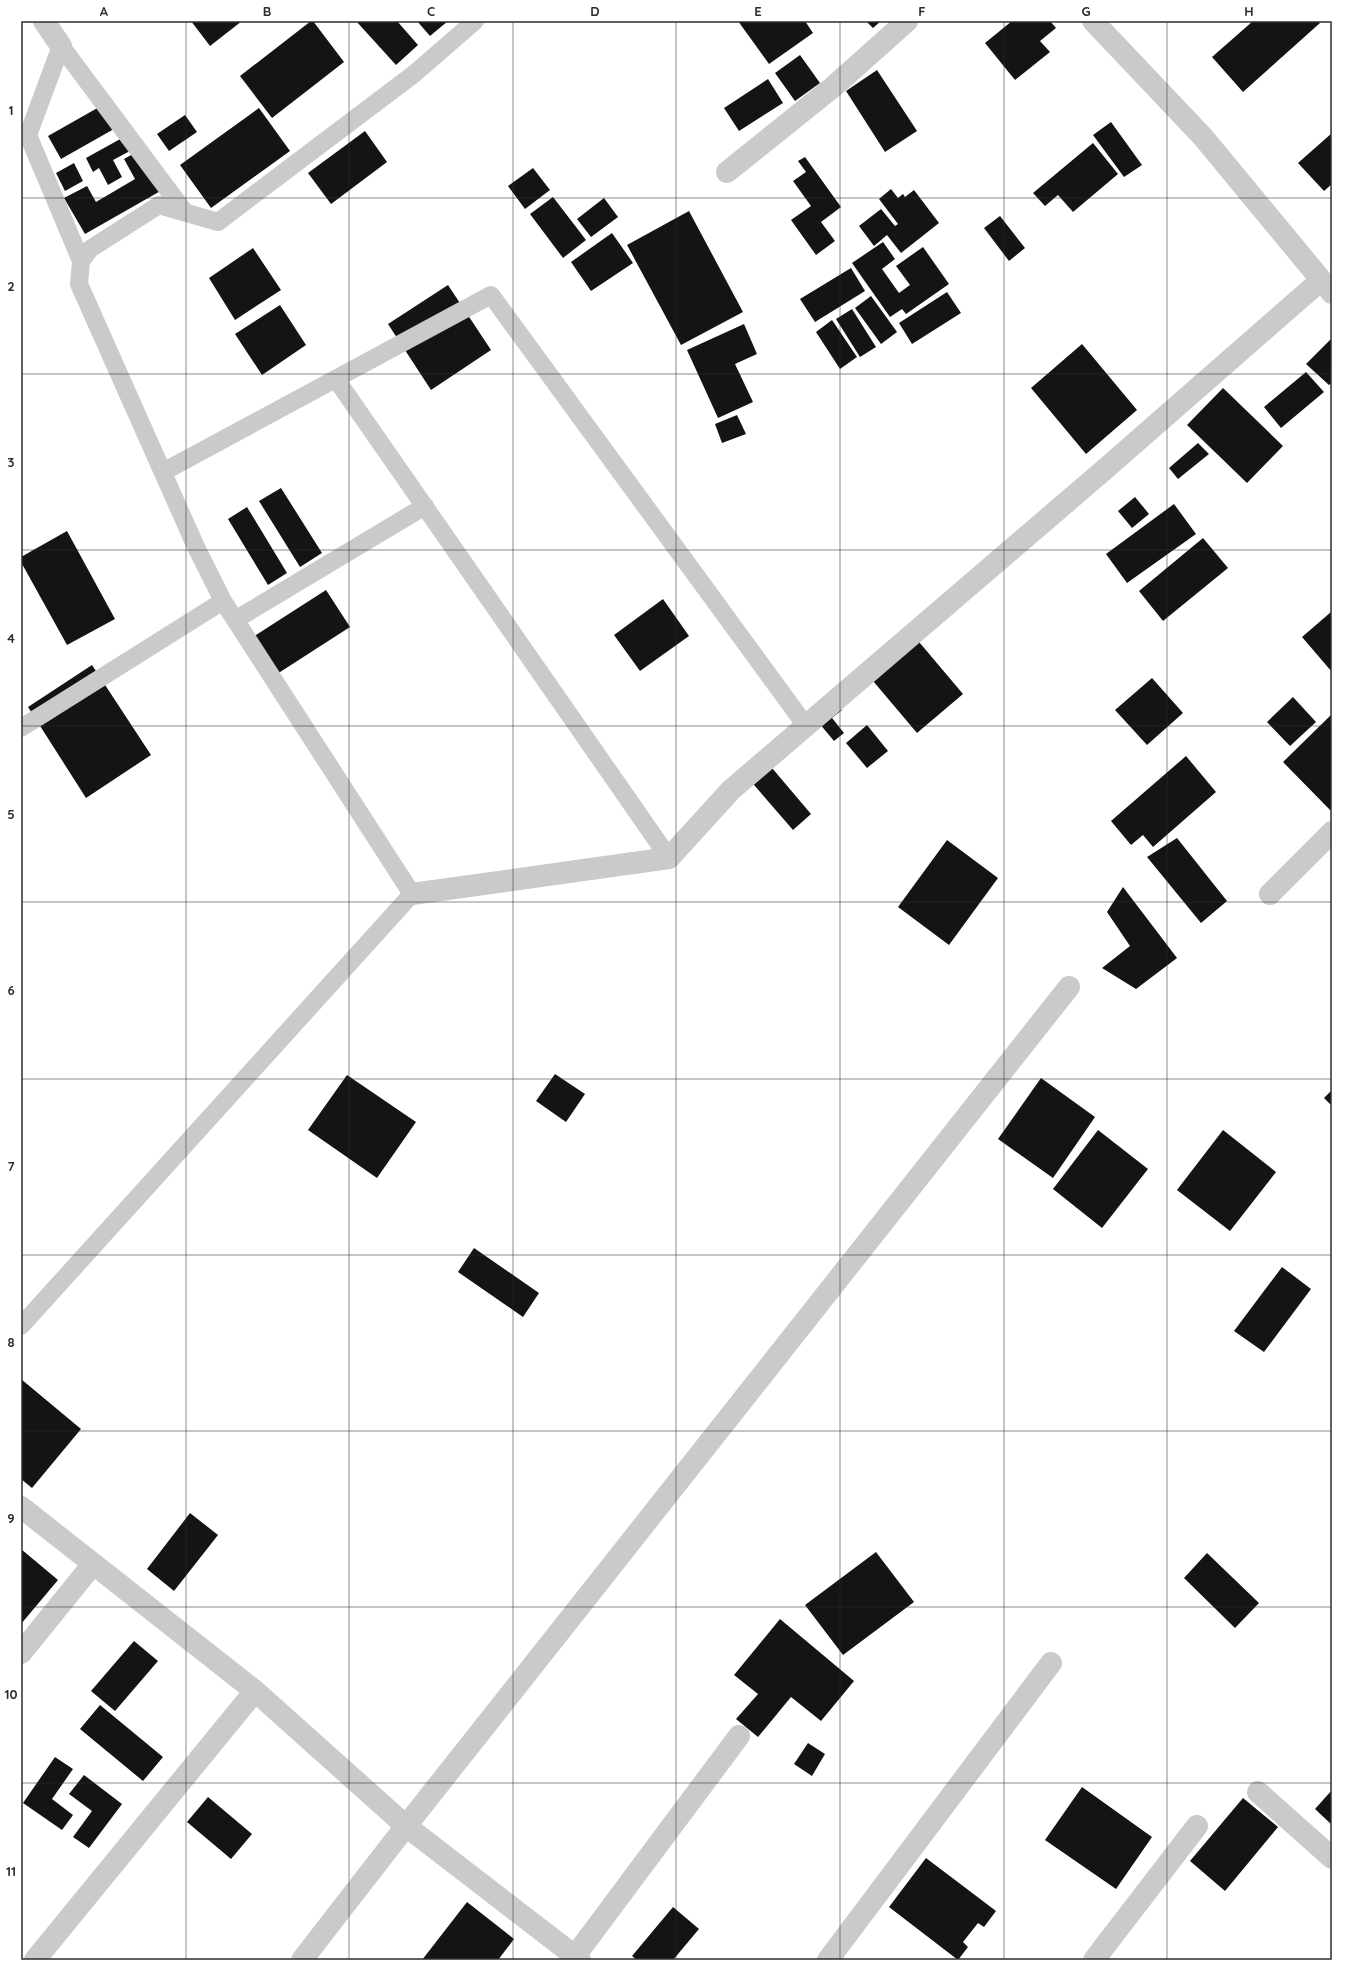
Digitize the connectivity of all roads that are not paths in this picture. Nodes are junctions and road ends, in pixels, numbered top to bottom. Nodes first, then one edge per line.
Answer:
1 (44, 21) edge
2 (476, 21) edge
3 (907, 21) edge
4 (1093, 21) edge
5 (61, 46) junction
6 (727, 172) dead end
7 (184, 211) junction
8 (81, 261) junction
9 (1326, 287) edge
10 (336, 379) junction
11 (163, 472) junction
12 (424, 506) junction
13 (223, 601) junction
14 (235, 620) junction
15 (806, 726) junction
16 (21, 728) edge
17 (1332, 832) edge
18 (669, 858) junction
19 (412, 894) junction
20 (1270, 894) dead end
21 (1069, 987) dead end
22 (21, 1326) edge
23 (21, 1507) edge
24 (93, 1564) junction
25 (21, 1653) edge
26 (1051, 1663) dead end
27 (255, 1691) junction
28 (739, 1736) dead end
29 (1258, 1792) dead end
30 (406, 1826) junction
31 (1197, 1826) dead end
32 (1332, 1858) edge
33 (576, 1959) edge
34 (35, 1960) edge
35 (302, 1960) edge
36 (828, 1960) edge
37 (1094, 1960) edge

1 - 5 street
2 - 7 lane
3 - 6 street
4 - 9 street
5 - 7 lane
5 - 8 lane
7 - 8 lane
8 - 11 lane
9 - 15 street
10 - 11 lane
10 - 12 lane
10 - 15 lane
11 - 13 lane
12 - 14 lane
12 - 18 lane
13 - 14 lane
13 - 16 lane
14 - 19 lane
15 - 18 street
17 - 20 street
18 - 19 street
19 - 22 lane
21 - 30 street
23 - 24 street
24 - 25 street
24 - 27 street
26 - 36 street
27 - 30 street
27 - 34 street
28 - 33 street
29 - 32 street
30 - 33 street
30 - 35 street
31 - 37 street

